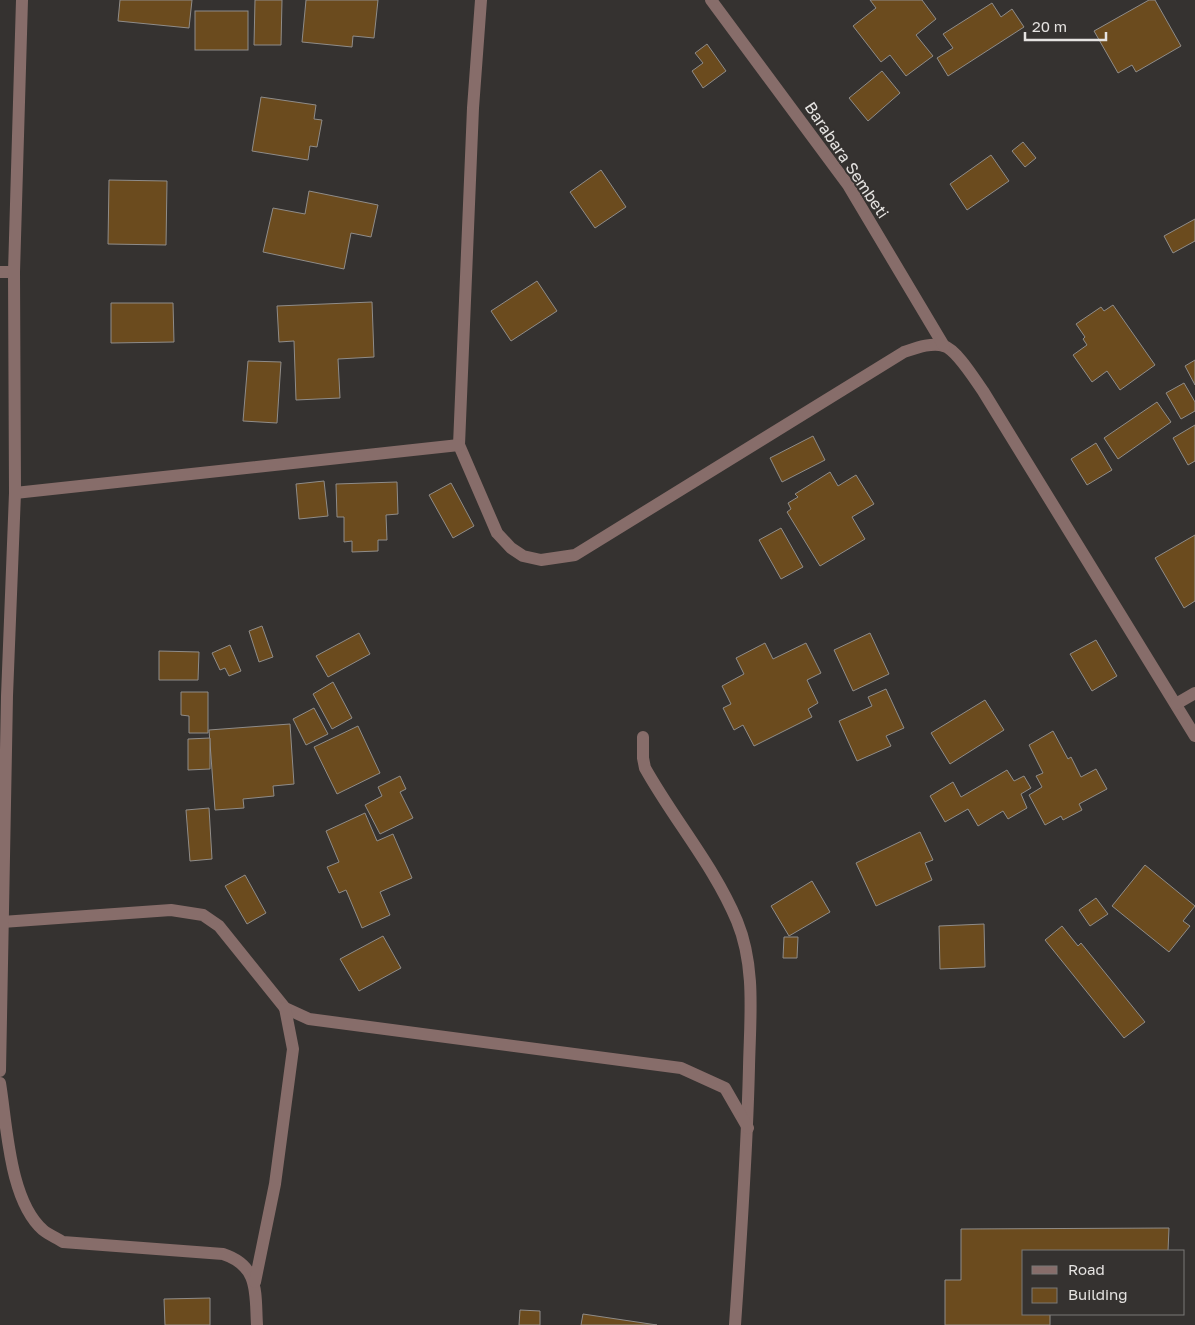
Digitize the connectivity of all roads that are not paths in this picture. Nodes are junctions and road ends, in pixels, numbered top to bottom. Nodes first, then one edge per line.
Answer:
1 (22, 0) edge
2 (481, 0) edge
3 (711, 0) edge
4 (0, 272) edge
5 (14, 272) junction
6 (944, 346) junction
7 (459, 445) junction
8 (15, 493) junction
9 (1195, 693) edge
10 (4, 700) edge
11 (1176, 704) junction
12 (1195, 736) edge
13 (642, 737) dead end
14 (2, 922) junction
15 (285, 1008) junction
16 (0, 1071) edge
17 (0, 1083) edge
18 (748, 1128) junction
19 (255, 1282) junction
20 (257, 1325) edge
21 (735, 1325) edge

1 - 5 street
2 - 7 street
3 - 6 street, Barabara Sembeti
4 - 5 street
5 - 8 street
6 - 7 street
6 - 11 street, Barabara Sembeti
7 - 8 street
8 - 10 street
9 - 11 street
10 - 14 street
11 - 12 street, Barabara Sembeti
13 - 18 street
14 - 15 street
14 - 16 street
15 - 18 street
15 - 19 street
17 - 19 street
18 - 21 street
19 - 20 street

